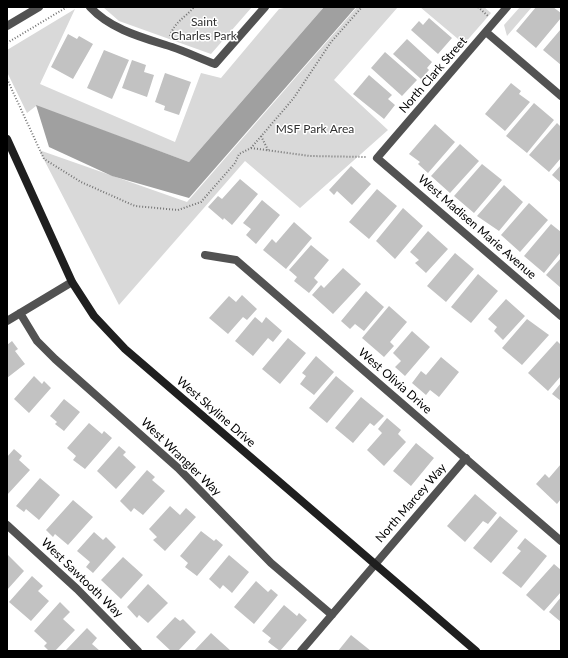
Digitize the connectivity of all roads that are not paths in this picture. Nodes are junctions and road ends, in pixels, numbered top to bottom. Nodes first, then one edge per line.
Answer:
1 (39, 7) edge
2 (90, 7) edge
3 (265, 7) edge
4 (507, 7) edge
5 (7, 26) edge
6 (486, 32) junction
7 (561, 96) edge
8 (7, 139) edge
9 (377, 158) joint
10 (205, 255) dead end
11 (72, 282) junction
12 (20, 313) junction
13 (561, 316) edge
14 (7, 321) edge
15 (466, 458) junction
16 (7, 525) edge
17 (561, 541) edge
18 (375, 564) junction
19 (332, 615) junction
20 (138, 651) edge
21 (301, 651) edge
22 (476, 651) edge

1 - 5 street
2 - 3 street
4 - 6 street, North Clark Street
6 - 7 street
6 - 9 street, North Clark Street
8 - 11 street, West Skyline Drive
9 - 13 street, West Madisen Marie Avenue
10 - 15 street, West Olivia Drive
11 - 12 street
11 - 18 street, West Skyline Drive
12 - 14 street
12 - 19 street, West Wrangler Way
15 - 17 street, West Olivia Drive
15 - 18 street, North Marcey Way
16 - 20 street, West Sawtooth Way
18 - 19 street, North Marcey Way
18 - 22 street, West Skyline Drive
19 - 21 street, North Marcey Way

